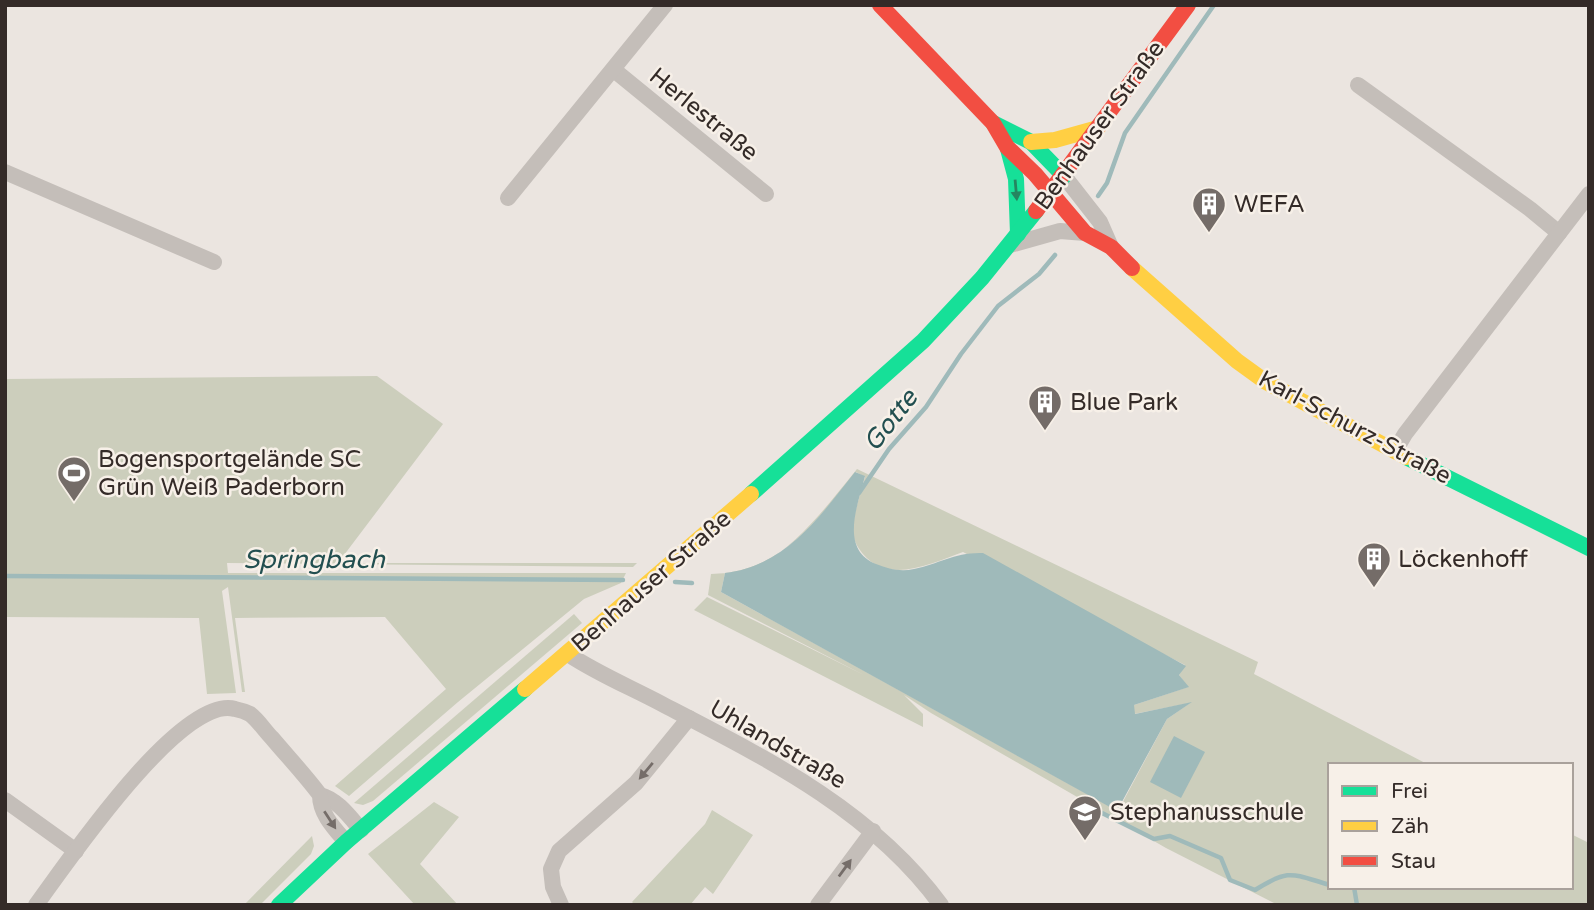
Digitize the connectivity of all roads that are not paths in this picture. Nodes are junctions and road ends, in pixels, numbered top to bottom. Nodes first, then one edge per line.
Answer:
1 (666, 5) edge
2 (880, 5) edge
3 (1188, 5) edge
4 (614, 70) junction
5 (1358, 85) dead end
6 (993, 123) junction
7 (1098, 128) junction
8 (1031, 142) junction
9 (1007, 147) junction
10 (5, 172) edge
11 (1064, 176) junction
12 (1051, 193) junction
13 (766, 194) dead end
14 (1589, 194) edge
15 (508, 198) dead end
16 (1085, 233) junction
17 (1559, 233) junction
18 (1014, 239) junction
19 (1111, 247) junction
20 (214, 262) dead end
21 (1395, 451) junction
22 (1589, 548) edge
23 (568, 654) junction
24 (689, 718) junction
25 (320, 795) junction
26 (5, 800) edge
27 (361, 830) junction
28 (873, 831) junction
29 (346, 842) junction
30 (76, 851) junction
31 (36, 905) edge
32 (279, 905) edge
33 (561, 905) edge
34 (818, 905) edge
35 (941, 905) edge

1 - 4 street, Herlestraße
2 - 6 main road
3 - 7 main road, Benhauser Straße
4 - 13 street, Herlestraße
4 - 15 street, Herlestraße
5 - 17 street
6 - 8 main road
6 - 9 main road
7 - 8 main road
7 - 11 main road, Benhauser Straße
8 - 11 main road
9 - 12 main road, Karl-Schurz-Straße
9 -> 18 main road
10 - 20 street
11 - 12 main road, Benhauser Straße
11 - 19 street, Karl-Schurz-Straße
12 - 16 main road, Karl-Schurz-Straße
12 - 18 main road, Benhauser Straße
14 - 17 street
16 - 18 street, Benhauser Straße
16 - 19 main road, Karl-Schurz-Straße
17 - 21 street
18 - 23 main road, Benhauser Straße
19 - 21 main road, Karl-Schurz-Straße
21 - 22 main road, Karl-Schurz-Straße
23 - 24 street, Uhlandstraße
23 - 27 main road, Benhauser Straße
24 - 28 street, Uhlandstraße
24 -> 33 street
25 - 27 street
25 -> 29 street
25 - 30 street
26 - 30 street
27 - 29 main road, Benhauser Straße
34 -> 28 street
28 - 35 street, Uhlandstraße
29 - 32 main road, Benhauser Straße
30 - 31 street

